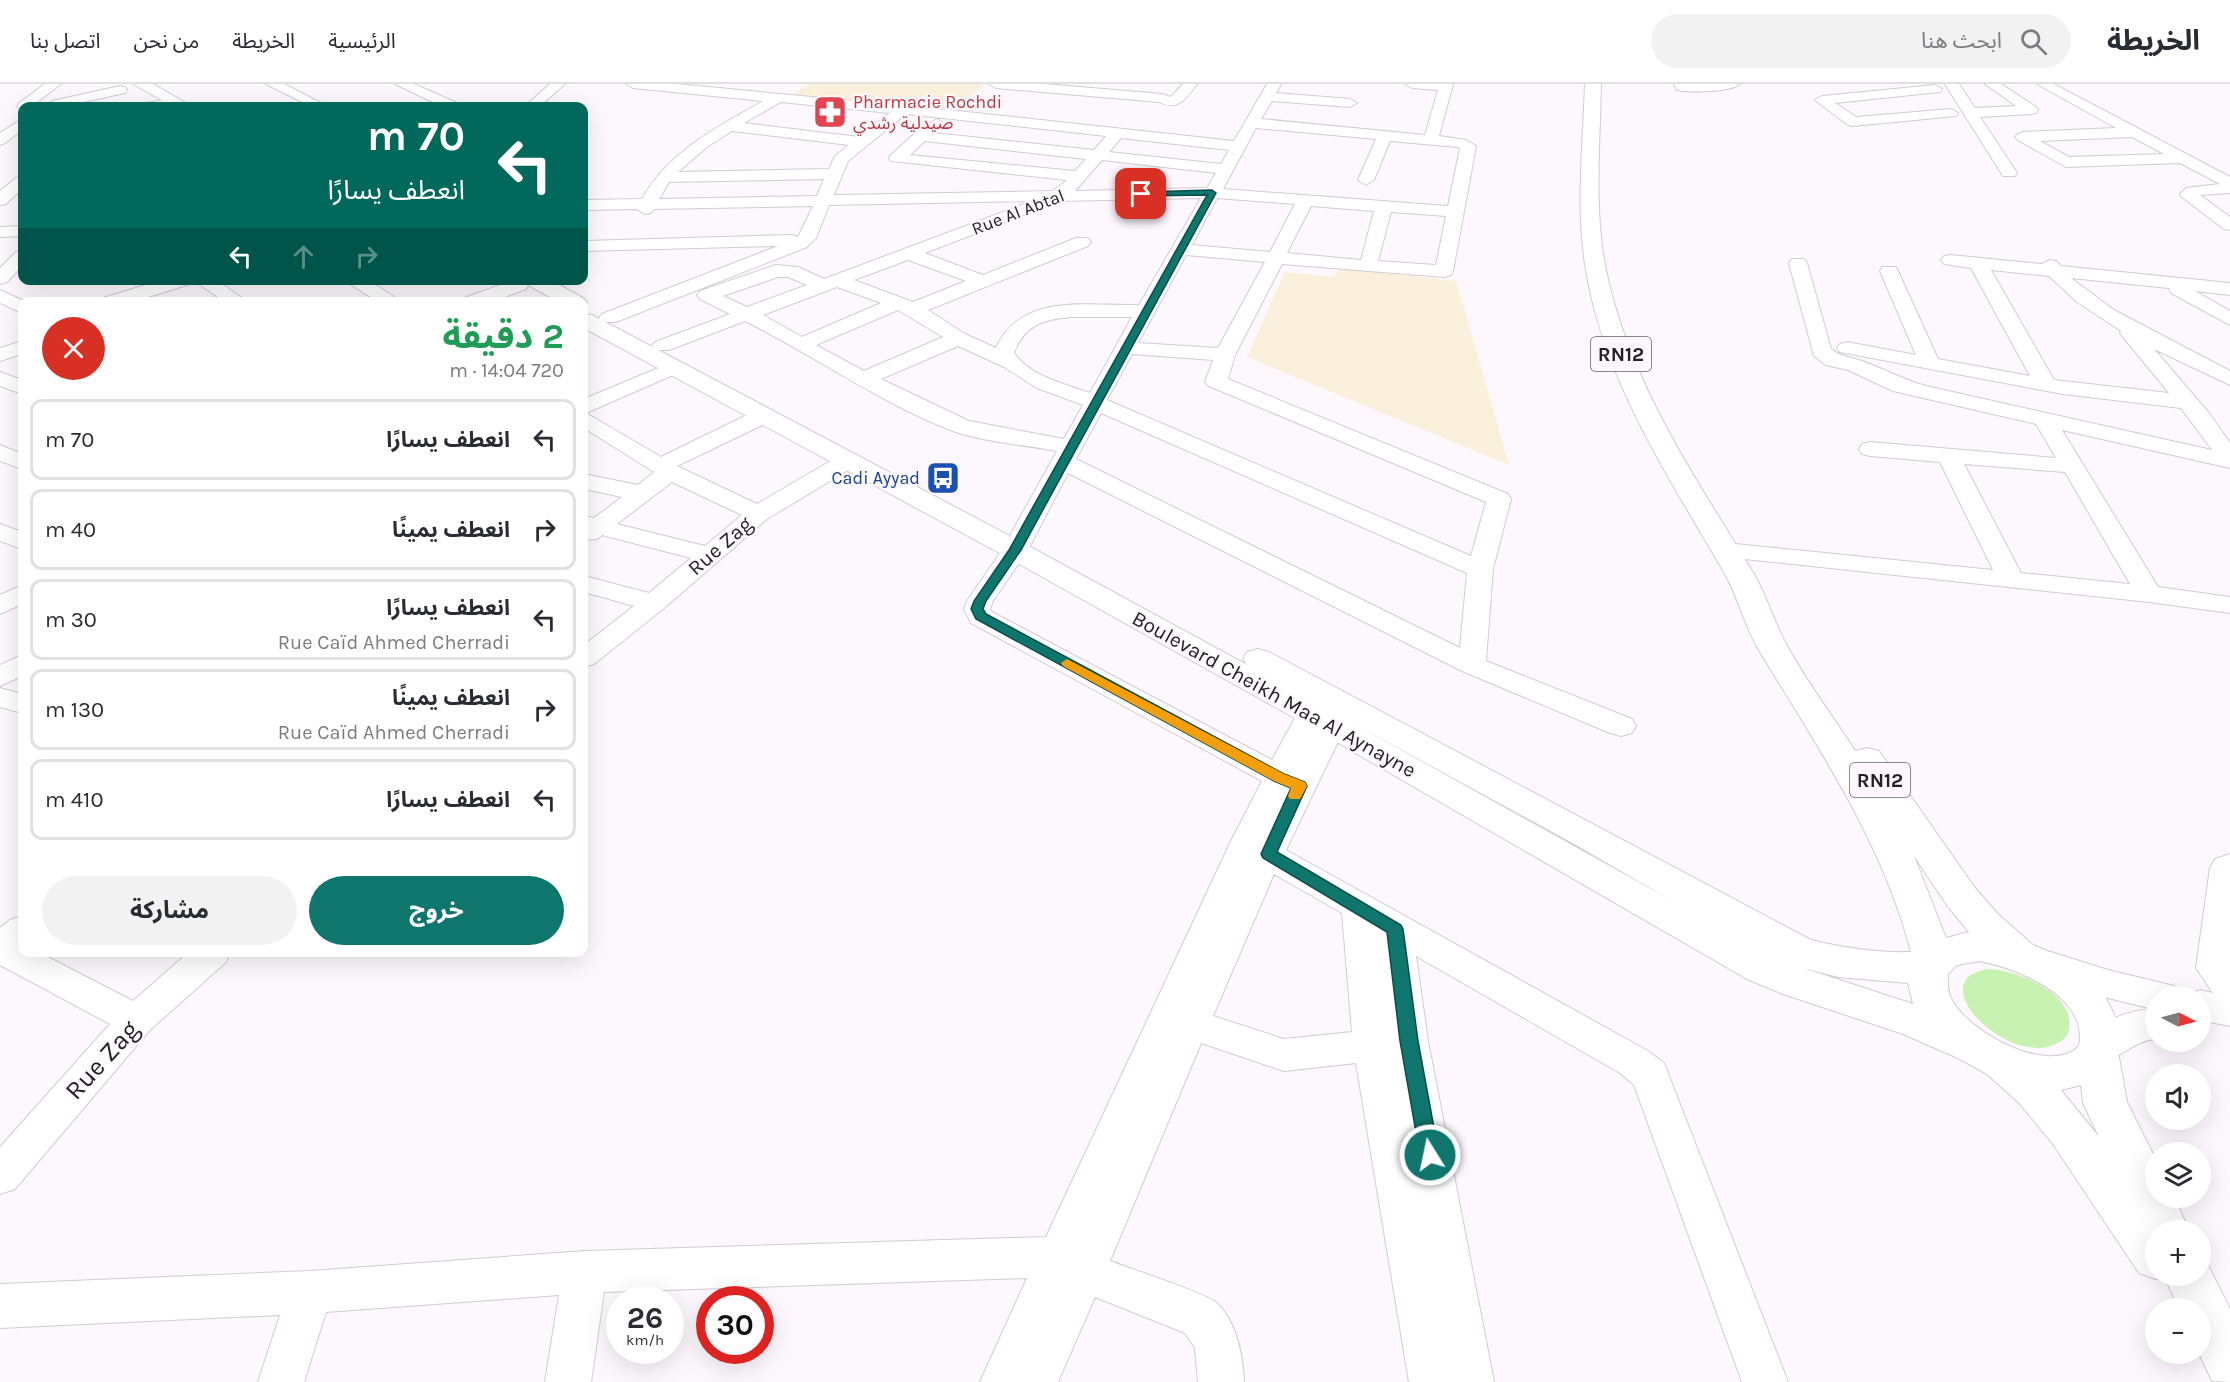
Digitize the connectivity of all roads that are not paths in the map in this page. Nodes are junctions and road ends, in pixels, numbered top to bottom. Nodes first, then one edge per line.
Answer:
1 (74, 84) edge
2 (141, 84) edge
3 (170, 84) edge
4 (273, 84) edge
5 (426, 84) edge
6 (547, 84) edge
7 (558, 84) edge
8 (633, 84) edge
9 (996, 84) edge
10 (1140, 84) edge
11 (1190, 84) edge
12 (1412, 84) edge
13 (1593, 84) edge
14 (1681, 84) edge
15 (1733, 84) edge
16 (1952, 84) edge
17 (1992, 84) edge
18 (2044, 84) edge
19 (656, 85) edge
20 (1446, 85) edge
21 (309, 86) dead end
22 (406, 86) edge
23 (1934, 86) edge
24 (1077, 88) edge
25 (120, 90) dead end
26 (1270, 90) edge
27 (289, 91) junction
28 (1128, 96) junction
29 (778, 98) junction
30 (53, 99) edge
31 (183, 102) edge
32 (312, 102) edge
33 (441, 102) edge
34 (527, 102) edge
35 (537, 102) edge
36 (1350, 103) dead end
37 (18, 109) edge
38 (902, 110) junction
39 (1162, 111) junction
40 (1970, 113) junction
41 (954, 115) junction
42 (1032, 123) junction
43 (1252, 123) junction
44 (18, 124) edge
45 (0, 125) edge
46 (731, 126) junction
47 (1959, 126) junction
48 (18, 127) edge
49 (2137, 132) junction
50 (1117, 133) junction
51 (1385, 135) junction
52 (1987, 135) junction
53 (920, 136) junction
54 (1145, 136) junction
55 (2026, 139) junction
56 (1431, 140) junction
57 (0, 142) edge
58 (860, 142) junction
59 (976, 143) junction
60 (18, 144) edge
61 (1238, 146) junction
62 (1096, 156) junction
63 (2186, 158) junction
64 (841, 159) junction
65 (863, 159) dead end
66 (951, 164) junction
67 (1226, 169) junction
68 (2009, 173) dead end
69 (833, 174) junction
70 (744, 176) junction
71 (663, 177) junction
72 (1366, 180) dead end
73 (2230, 183) edge
74 (2230, 188) edge
75 (1064, 192) junction
76 (1211, 196) junction
77 (733, 202) junction
78 (821, 203) junction
79 (1304, 203) junction
80 (588, 205) edge
81 (646, 206) junction
82 (1383, 209) junction
83 (588, 211) edge
84 (1454, 215) junction
85 (2230, 225) edge
86 (18, 231) edge
87 (0, 232) edge
88 (806, 240) junction
89 (1082, 242) dead end
90 (588, 246) edge
91 (1181, 249) junction
92 (911, 255) junction
93 (18, 256) edge
94 (0, 257) edge
95 (1275, 257) junction
96 (18, 260) edge
97 (1950, 260) dead end
98 (1797, 263) dead end
99 (1978, 263) junction
100 (2050, 264) junction
101 (1368, 266) junction
102 (1889, 271) dead end
103 (0, 278) edge
104 (982, 281) junction
105 (2166, 282) junction
106 (836, 284) junction
107 (168, 285) edge
108 (210, 285) edge
109 (361, 285) edge
110 (514, 285) edge
111 (525, 285) edge
112 (529, 285) edge
113 (688, 287) junction
114 (2230, 289) edge
115 (707, 295) junction
116 (0, 296) edge
117 (131, 297) edge
118 (231, 297) edge
119 (384, 297) edge
120 (484, 297) edge
121 (543, 297) edge
122 (562, 297) edge
123 (18, 305) edge
124 (588, 307) edge
125 (904, 307) junction
126 (1145, 311) junction
127 (753, 317) junction
128 (609, 318) junction
129 (2230, 319) edge
130 (2121, 321) junction
131 (588, 322) edge
132 (958, 338) junction
133 (1818, 342) junction
134 (801, 344) junction
135 (18, 348) edge
136 (1127, 348) junction
137 (0, 355) edge
138 (1225, 355) junction
139 (664, 360) junction
140 (1008, 362) junction
141 (1930, 363) junction
142 (0, 378) edge
143 (864, 379) junction
144 (2230, 379) edge
145 (2046, 384) junction
146 (18, 386) edge
147 (588, 395) edge
148 (2188, 402) junction
149 (1096, 403) junction
150 (588, 405) edge
151 (763, 416) junction
152 (2044, 418) junction
153 (588, 421) edge
154 (1870, 449) dead end
155 (0, 452) edge
156 (1068, 454) junction
157 (1948, 455) junction
158 (18, 460) edge
159 (847, 461) junction
160 (2230, 461) edge
161 (2071, 466) junction
162 (665, 469) junction
163 (588, 482) edge
164 (643, 492) junction
165 (758, 514) junction
166 (589, 529) edge
167 (0, 531) edge
168 (18, 540) edge
169 (1019, 542) junction
170 (1725, 551) junction
171 (710, 555) junction
172 (1480, 569) junction
173 (2011, 580) junction
174 (588, 585) edge
175 (2149, 594) junction
176 (1750, 596) junction
177 (654, 603) junction
178 (2230, 605) edge
179 (588, 653) edge
180 (1472, 665) junction
181 (18, 666) edge
182 (0, 677) edge
183 (0, 698) edge
184 (18, 703) edge
185 (1321, 720) junction
186 (1621, 726) dead end
187 (1289, 782) junction
188 (1257, 848) junction
189 (2230, 866) edge
190 (1359, 908) junction
191 (18, 911) edge
192 (0, 927) edge
193 (1395, 929) junction
194 (18, 933) edge
195 (0, 949) edge
196 (207, 957) edge
197 (2027, 958) junction
198 (1932, 965) junction
199 (2230, 988) edge
200 (2145, 992) edge
201 (2211, 1007) edge
202 (2230, 1011) edge
203 (2230, 1018) edge
204 (136, 1020) junction
205 (2211, 1020) edge
206 (1191, 1024) junction
207 (2145, 1025) edge
208 (1391, 1044) junction
209 (2099, 1049) junction
210 (1985, 1053) junction
211 (0, 1176) edge
212 (2161, 1220) edge
213 (2145, 1241) edge
214 (1072, 1264) junction
215 (585, 1272) junction
216 (2193, 1286) edge
217 (310, 1292) junction
218 (0, 1306) edge
219 (2211, 1338) edge
220 (2230, 1365) edge
221 (281, 1382) edge
222 (568, 1382) edge
223 (1003, 1382) edge
224 (1035, 1382) edge
225 (1221, 1382) edge
226 (1432, 1382) edge
227 (1471, 1382) edge
228 (1765, 1382) edge

1 - 30 street
2 - 31 main road
3 - 31 main road
4 - 27 street
5 - 22 street
6 - 34 street
7 - 35 street
8 - 19 street
9 - 24 street
9 - 41 street
10 - 28 street
11 - 39 street
12 - 20 street
13 - 170 main road, RN12
14 - 15 street
16 - 40 street
17 - 40 street
18 - 49 street
19 - 29 street
20 - 56 street
21 - 27 street
22 - 33 street
23 - 47 street
23 - 47 street
24 - 28 street
24 - 42 street
25 - 30 street
26 - 36 street
26 - 43 street
27 - 32 street
28 - 39 street
29 - 38 street
29 - 46 street
37 - 45 street
38 - 41 street
38 - 58 street
39 - 54 street
40 - 52 street
41 - 42 street
41 - 53 street
42 - 50 street
43 - 51 street
43 - 61 street
44 - 45 street
46 - 58 street
46 - 71 street
47 - 52 street
48 - 57 street
49 - 55 street
49 - 63 street
50 - 54 street
50 - 62 street
51 - 56 street
51 - 72 street
52 - 55 street
52 - 68 street
53 - 59 street
53 - 66 street
54 - 61 street
55 - 63 street
56 - 84 street
57 - 60 street
58 - 64 street
59 - 62 street
59 - 66 street
61 - 67 street
62 - 67 street
62 - 75 street
63 - 73 street
64 - 65 street
64 - 69 street
66 - 75 street
67 - 76 street
69 - 70 street
69 - 78 street
70 - 71 street
70 - 77 street
71 - 81 street
74 - 85 street
75 - 76 street
75 - 78 street
75 - 92 street, Rue Al Abtal
76 - 79 street
76 - 91 street
77 - 78 street
77 - 81 street
78 - 81 street
78 - 88 street
79 - 82 street
79 - 95 street
80 - 81 street
81 - 83 street
82 - 84 street
82 - 101 street
84 - 101 street
86 - 87 street
88 - 90 street
88 - 113 street
89 - 104 street
91 - 95 street
91 - 126 street
92 - 104 street
92 - 106 street, Rue Al Abtal
93 - 94 street
95 - 101 street
95 - 138 street
96 - 103 street
97 - 99 street
98 - 133 street
99 - 100 street
99 - 145 street
100 - 105 street
100 - 130 street
102 - 141 street
104 - 125 street
105 - 114 street
105 - 129 street
106 - 115 street
106 - 125 street
106 - 127 street, Rue Al Abtal
107 - 117 street
108 - 118 street
109 - 119 street
110 - 120 street
111 - 121 main road
112 - 122 main road
113 - 115 street
113 - 128 street
115 - 127 street
116 - 123 street
124 - 128 main road, Boulevard Cheikh Maa Al Aynayne
125 - 132 street
125 - 134 street
126 - 136 street
126 - 140 street
127 - 134 street
127 - 139 street, Rue Al Abtal
128 - 139 main road, Boulevard Cheikh Maa Al Aynayne
130 - 144 street
130 - 148 street
131 - 139 main road, Boulevard Cheikh Maa Al Aynayne
132 - 140 street
132 - 143 street
133 - 141 street
133 - 152 street
134 - 143 street
135 - 137 street
136 - 138 street
136 - 149 street
138 - 172 street
139 - 147 street
139 - 150 street
139 - 151 main road, Boulevard Cheikh Maa Al Aynayne
139 - 169 main road, Boulevard Cheikh Maa Al Aynayne
140 - 149 street
141 - 145 street
142 - 146 street
143 - 156 street
145 - 148 street
148 - 160 street
149 - 156 street
149 - 172 street
151 - 159 main road, Boulevard Cheikh Maa Al Aynayne
151 - 162 street
152 - 160 street
152 - 161 street
153 - 162 street, Rue Zag
154 - 157 street
155 - 158 street
156 - 169 street
156 - 180 street
157 - 161 street
157 - 173 street
159 - 165 street
159 - 169 main road, Boulevard Cheikh Maa Al Aynayne
161 - 175 street
162 - 164 street
162 - 165 street, Rue Zag
163 - 164 street
164 - 166 street
165 - 171 street, Rue Zag
166 - 171 street
167 - 168 street
169 - 185 main road, Boulevard Cheikh Maa Al Aynayne
169 - 187 street
169 - 198 main road, Boulevard Cheikh Maa Al Aynayne
170 - 173 street
170 - 176 main road, RN12
171 - 177 street, Rue Zag
172 - 180 street
173 - 175 street
174 - 177 street
175 - 178 street
176 - 197 main road, RN12
176 - 198 main road, RN12
177 - 179 street, Rue Zag
180 - 186 street
181 - 182 street
183 - 184 street
185 - 187 street
185 - 210 main road, Boulevard Cheikh Maa Al Aynayne
187 - 188 street
188 - 190 street
188 - 206 street
188 - 214 street
189 - 199 street
190 - 193 street
190 - 208 street
191 - 192 street
193 - 208 street
193 - 228 street
194 - 195 street
195 - 204 street
196 - 204 street, Rue Zag
197 - 198 main road, RN12
197 - 200 street
197 - 209 main road, RN12
198 - 210 main road, RN12
201 - 202 street
203 - 205 street
204 - 211 street, Rue Zag
206 - 208 street
206 - 214 street
207 - 209 street
208 - 226 street
208 - 227 street
209 - 210 main road, RN12
209 - 212 main road, RN12
210 - 213 main road, RN12
214 - 215 street
214 - 223 street
214 - 224 street
214 - 225 street
215 - 217 street
215 - 222 street
216 - 220 main road
217 - 218 street
217 - 221 street
219 - 220 main road

